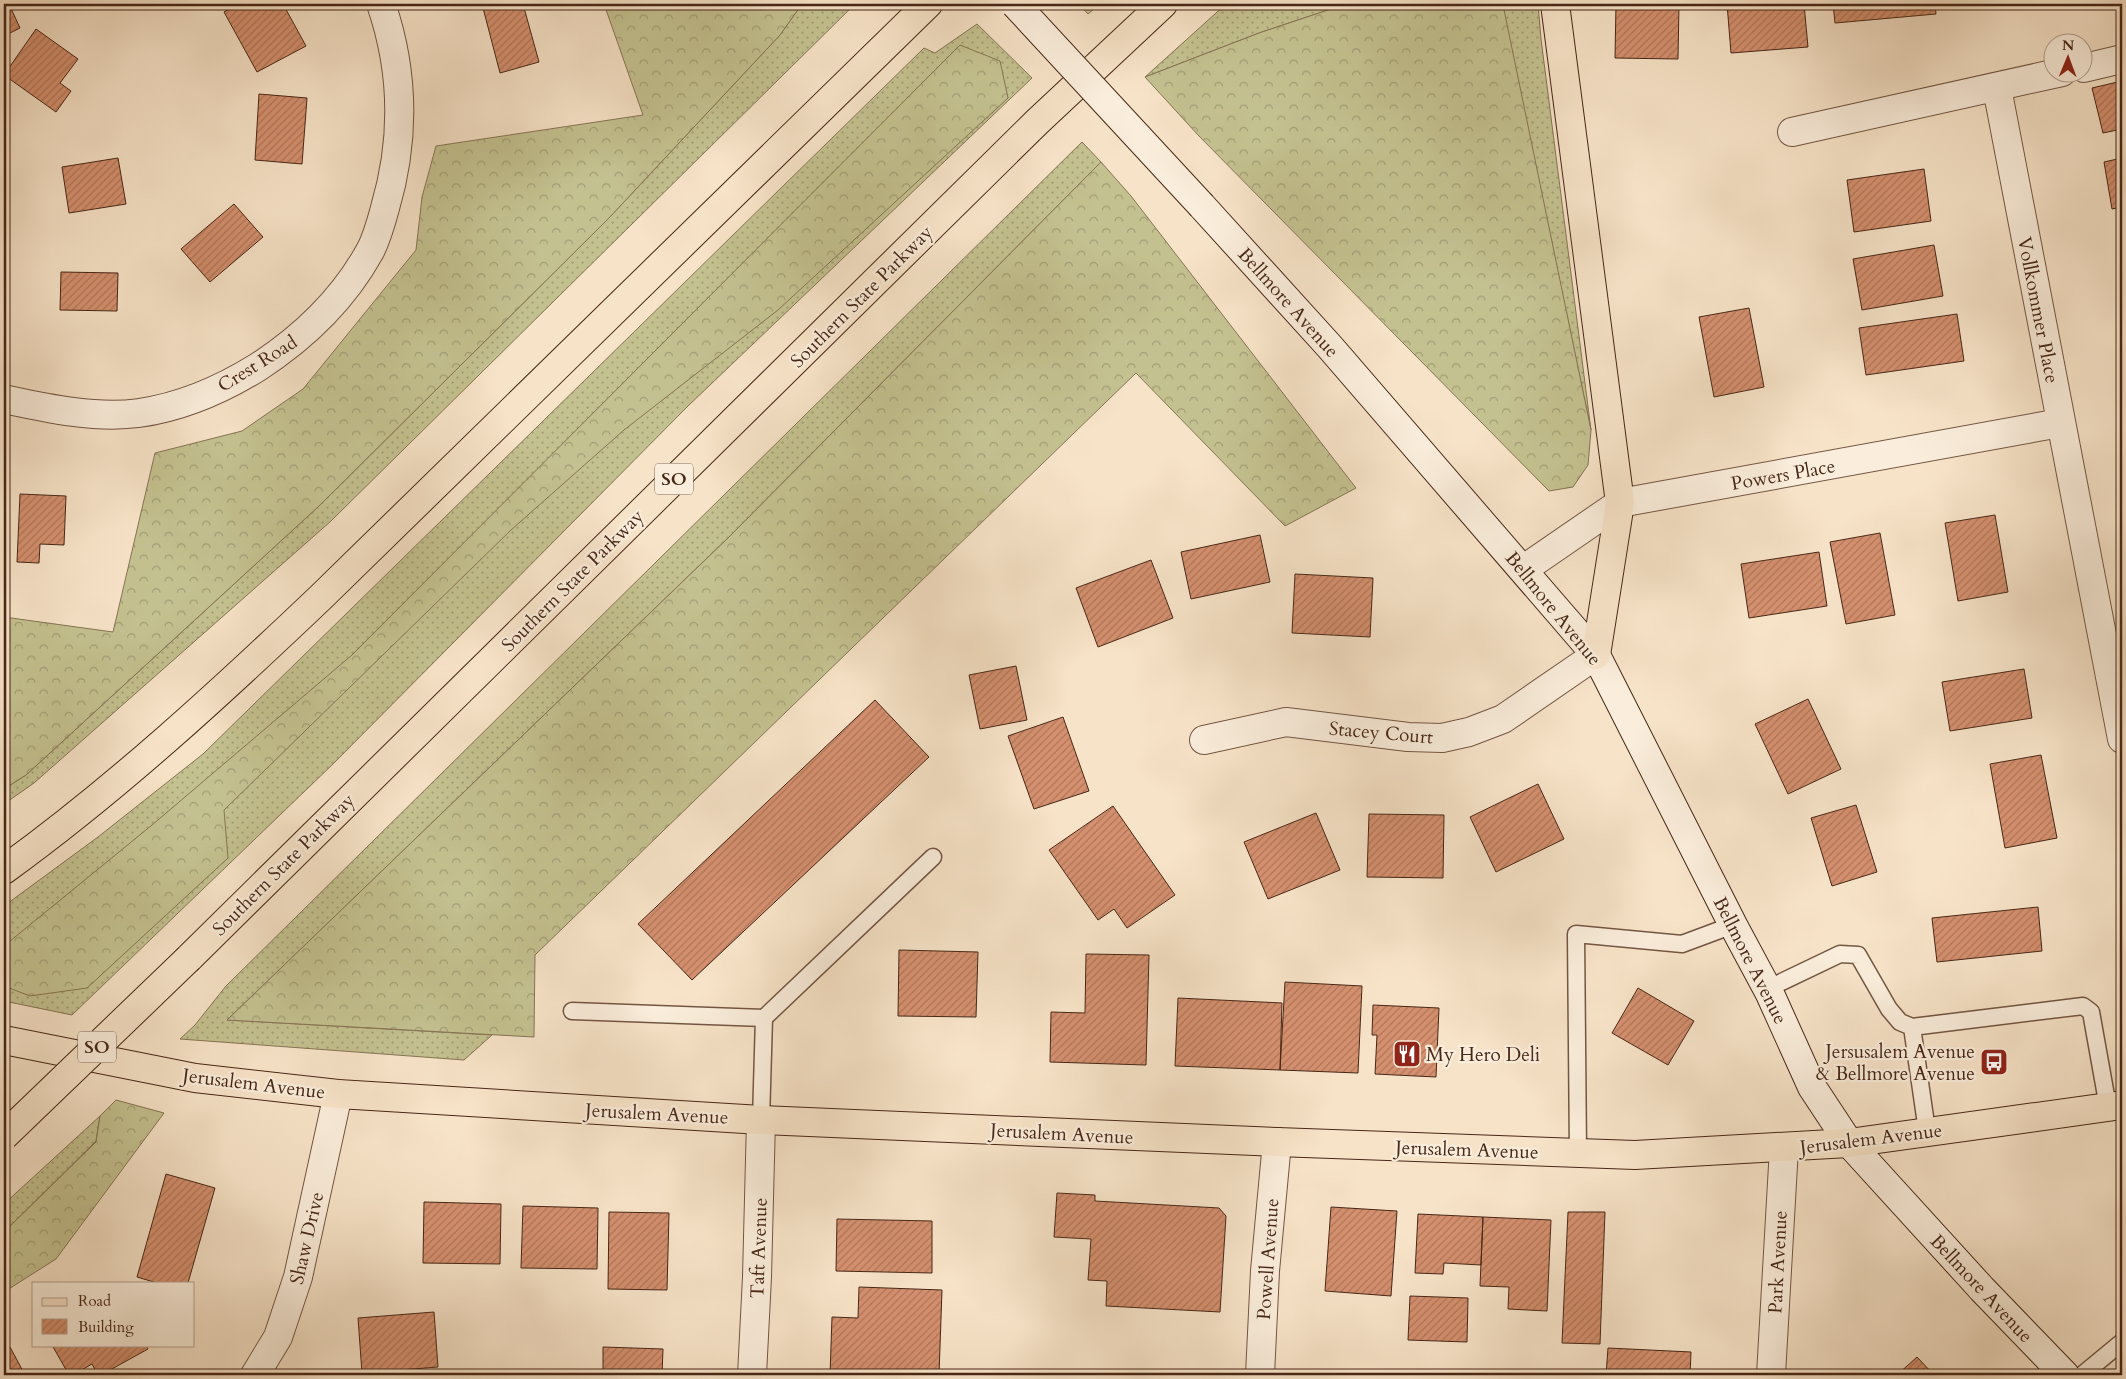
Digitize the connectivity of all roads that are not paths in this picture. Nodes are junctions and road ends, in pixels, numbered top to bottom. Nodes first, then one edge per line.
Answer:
1 (381, 4) edge
2 (928, 4) edge
3 (1015, 4) edge
4 (1162, 4) edge
5 (1555, 4) edge
6 (2122, 59) edge
7 (2094, 66) edge
8 (2044, 76) edge
9 (1997, 88) junction
10 (1792, 132) dead end
11 (4, 399) edge
12 (2060, 423) junction
13 (1620, 503) junction
14 (1524, 570) junction
15 (1596, 655) junction
16 (2122, 739) edge
17 (1204, 740) dead end
18 (933, 857) dead end
19 (4, 870) edge
20 (1732, 925) junction
21 (1767, 989) junction
22 (572, 1011) dead end
23 (764, 1018) junction
24 (1912, 1027) junction
25 (4, 1040) edge
26 (338, 1094) junction
27 (2115, 1106) edge
28 (761, 1120) junction
29 (1927, 1131) junction
30 (4, 1136) edge
31 (1277, 1142) junction
32 (1849, 1143) junction
33 (1784, 1148) junction
34 (1578, 1153) junction
35 (2122, 1342) edge
36 (255, 1375) edge
37 (752, 1375) edge
38 (1260, 1375) edge
39 (1771, 1375) edge
40 (2065, 1375) edge
41 (2082, 1375) edge

1 - 11 street, Crest Road
2 - 19 main road
3 - 14 street, Bellmore Avenue, bridge
4 - 30 main road, Southern State Parkway / SO, bridge
5 - 13 main road
6 - 7 street
8 - 9 street
9 - 10 street
9 - 12 street, Vollkommer Place
12 - 13 street, Powers Place
12 - 16 street, Vollkommer Place
13 - 14 street, Powers Place
13 - 15 main road
14 - 15 street, Bellmore Avenue
15 - 17 street, Stacey Court
15 - 20 street, Bellmore Avenue
18 - 23 lane
20 - 21 street, Bellmore Avenue
20 - 34 lane
21 - 24 lane
21 - 32 street, Bellmore Avenue
22 - 23 lane
23 - 28 lane
24 - 27 lane
24 - 29 lane
25 - 26 main road, Jerusalem Avenue
26 - 28 main road, Jerusalem Avenue
26 - 36 street, Shaw Drive
27 - 29 main road, Jerusalem Avenue
28 - 31 main road, Jerusalem Avenue
28 - 37 street, Taft Avenue
29 - 32 main road, Jerusalem Avenue
31 - 34 main road, Jerusalem Avenue
31 - 38 street, Powell Avenue
32 - 33 main road, Jerusalem Avenue
32 - 40 street, Bellmore Avenue
33 - 34 main road, Jerusalem Avenue
33 - 39 street, Park Avenue
35 - 41 lane

